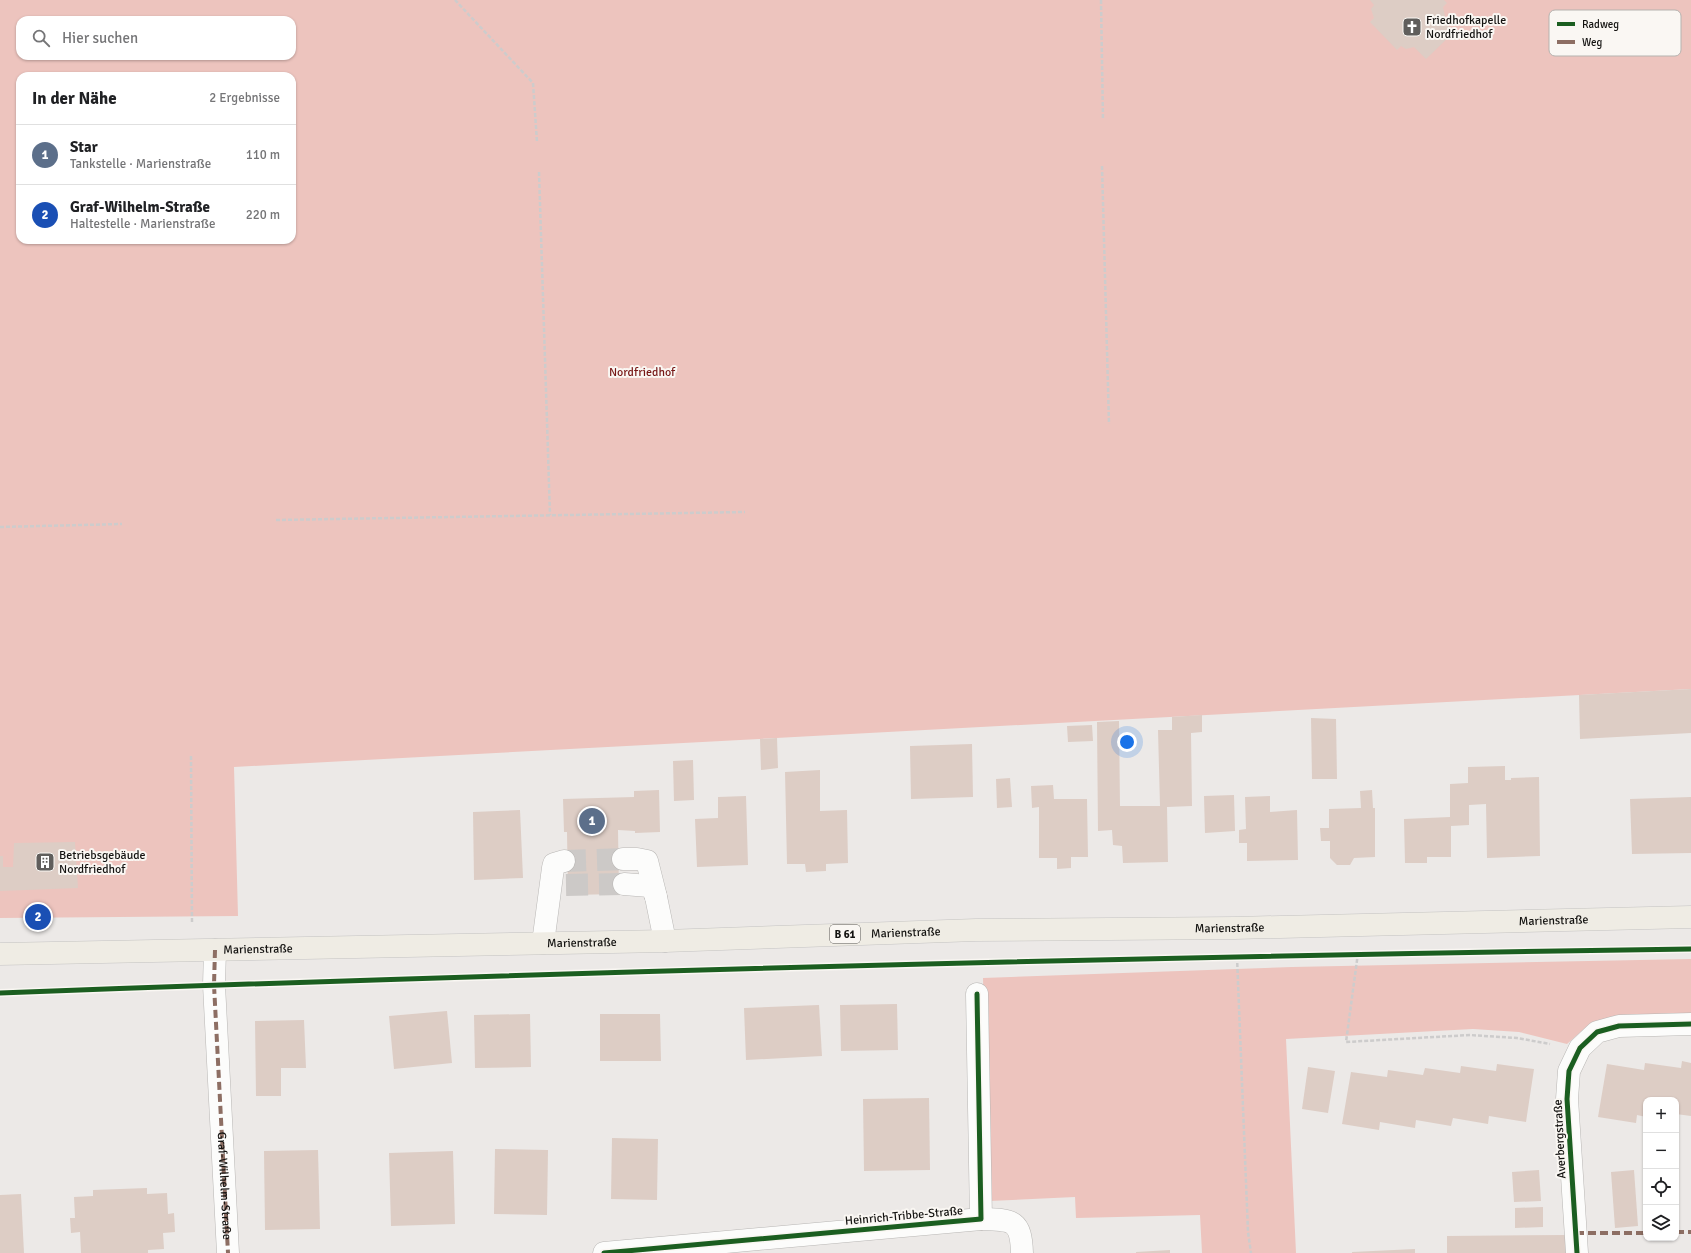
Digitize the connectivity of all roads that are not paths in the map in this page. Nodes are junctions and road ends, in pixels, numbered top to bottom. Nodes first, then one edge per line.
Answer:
1 (623, 859) tunnel mouth
2 (564, 861) dead end
3 (624, 884) tunnel mouth
4 (656, 897) junction
5 (1691, 917) edge
6 (665, 940) junction
7 (543, 943) junction
8 (215, 950) junction
9 (0, 954) edge
10 (977, 994) dead end
11 (1691, 1024) edge
12 (981, 1219) junction
13 (766, 1246) edge
14 (228, 1253) edge
15 (604, 1253) edge
16 (1022, 1253) edge
17 (1577, 1253) edge

1 - 4 street
2 - 7 street
3 - 4 street
4 - 6 street
5 - 6 main road, Marienstraße / B 61
6 - 7 main road, Marienstraße / B 61
7 - 8 main road, Marienstraße / B 61
8 - 9 main road, Marienstraße / B 61
8 - 14 street, Graf-Wilhelm-Straße
10 - 12 street, Heinrich-Tribbe-Straße
11 - 17 street, Averbergstraße
12 - 13 street, Heinrich-Tribbe-Straße
12 - 16 street
13 - 15 street, Heinrich-Tribbe-Straße

